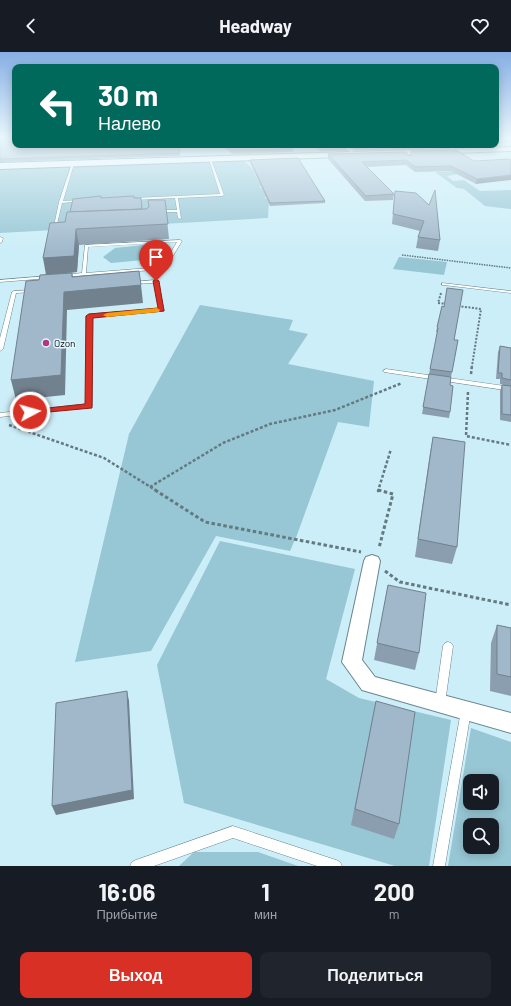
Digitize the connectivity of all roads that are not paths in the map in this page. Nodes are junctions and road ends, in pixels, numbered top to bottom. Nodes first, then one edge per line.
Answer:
1 (69, 176) edge
2 (216, 176) edge
3 (176, 197) junction
4 (145, 198) junction
5 (130, 199) edge
6 (84, 201) edge
7 (61, 202) junction
8 (146, 205) dead end
9 (179, 211) junction
10 (153, 212) edge
11 (180, 218) dead end
12 (63, 225) edge
13 (0, 238) edge
14 (0, 242) edge
15 (84, 274) junction
16 (61, 276) edge
17 (53, 277) edge
18 (0, 281) edge
19 (124, 284) edge
20 (444, 284) road end
21 (37, 290) edge
22 (511, 292) edge
23 (3, 321) edge
24 (0, 349) edge
25 (386, 371) dead end
26 (511, 389) edge
27 (0, 415) edge
28 (375, 556) road end
29 (448, 646) dead end
30 (440, 703) junction
31 (466, 711) junction
32 (511, 723) edge
33 (136, 866) edge
34 (336, 866) edge
35 (439, 866) edge

1 - 7 lane
2 - 3 lane
3 - 4 lane
3 - 9 lane
4 - 5 lane
4 - 8 lane
6 - 7 lane
7 - 12 lane
9 - 10 lane
9 - 11 lane
13 - 14 lane
15 - 15 lane
15 - 16 lane
17 - 18 lane
19 - 27 lane
20 - 22 lane
21 - 23 lane
23 - 24 lane
25 - 26 lane
28 - 30 street
29 - 30 lane
30 - 31 street
31 - 32 street
31 - 35 lane
33 - 34 lane

